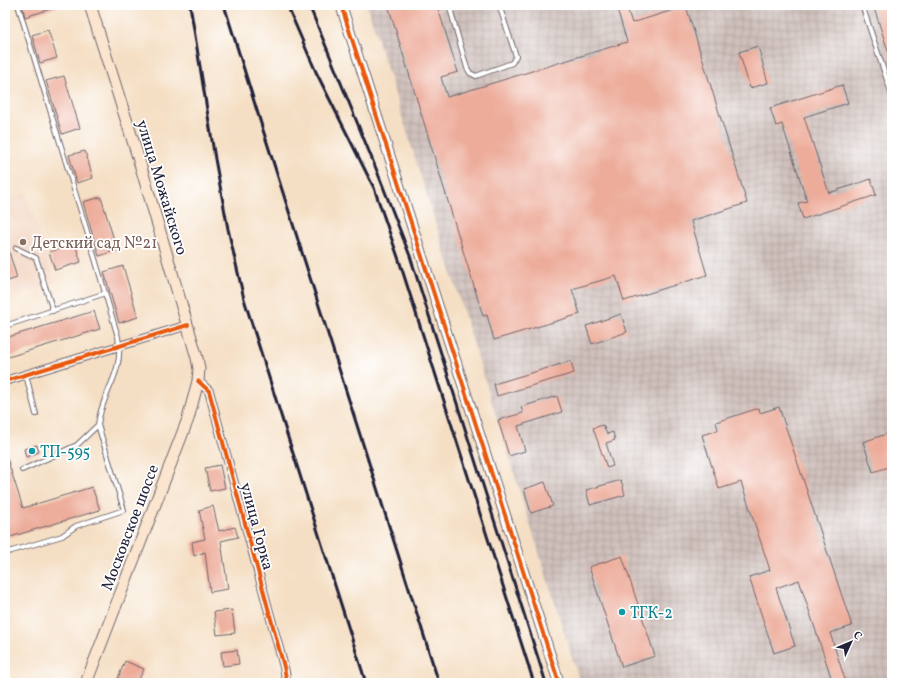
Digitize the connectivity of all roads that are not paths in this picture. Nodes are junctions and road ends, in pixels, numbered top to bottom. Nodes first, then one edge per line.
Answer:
1 (18, 5) edge
2 (90, 5) edge
3 (341, 5) edge
4 (449, 5) edge
5 (499, 5) edge
6 (862, 5) edge
7 (892, 95) edge
8 (16, 248) dead end
9 (106, 294) junction
10 (53, 311) junction
11 (188, 325) junction
12 (5, 326) edge
13 (120, 346) junction
14 (26, 374) junction
15 (198, 380) junction
16 (5, 381) edge
17 (36, 414) dead end
18 (98, 425) junction
19 (22, 470) dead end
20 (5, 553) edge
21 (86, 683) edge
22 (287, 683) edge
23 (558, 683) edge

1 - 9 lane
2 - 11 main road, улица Можайского
3 - 23 street
4 - 5 lane
6 - 7 lane
8 - 10 lane
9 - 10 lane
9 - 13 lane
10 - 12 lane
11 - 13 street
11 - 15 main road, улица Можайского
13 - 14 street
13 - 18 lane
14 - 16 street
14 - 17 lane
15 - 21 main road, Московское шоссе
15 - 22 street, улица Горка
18 - 19 lane
18 - 20 lane

